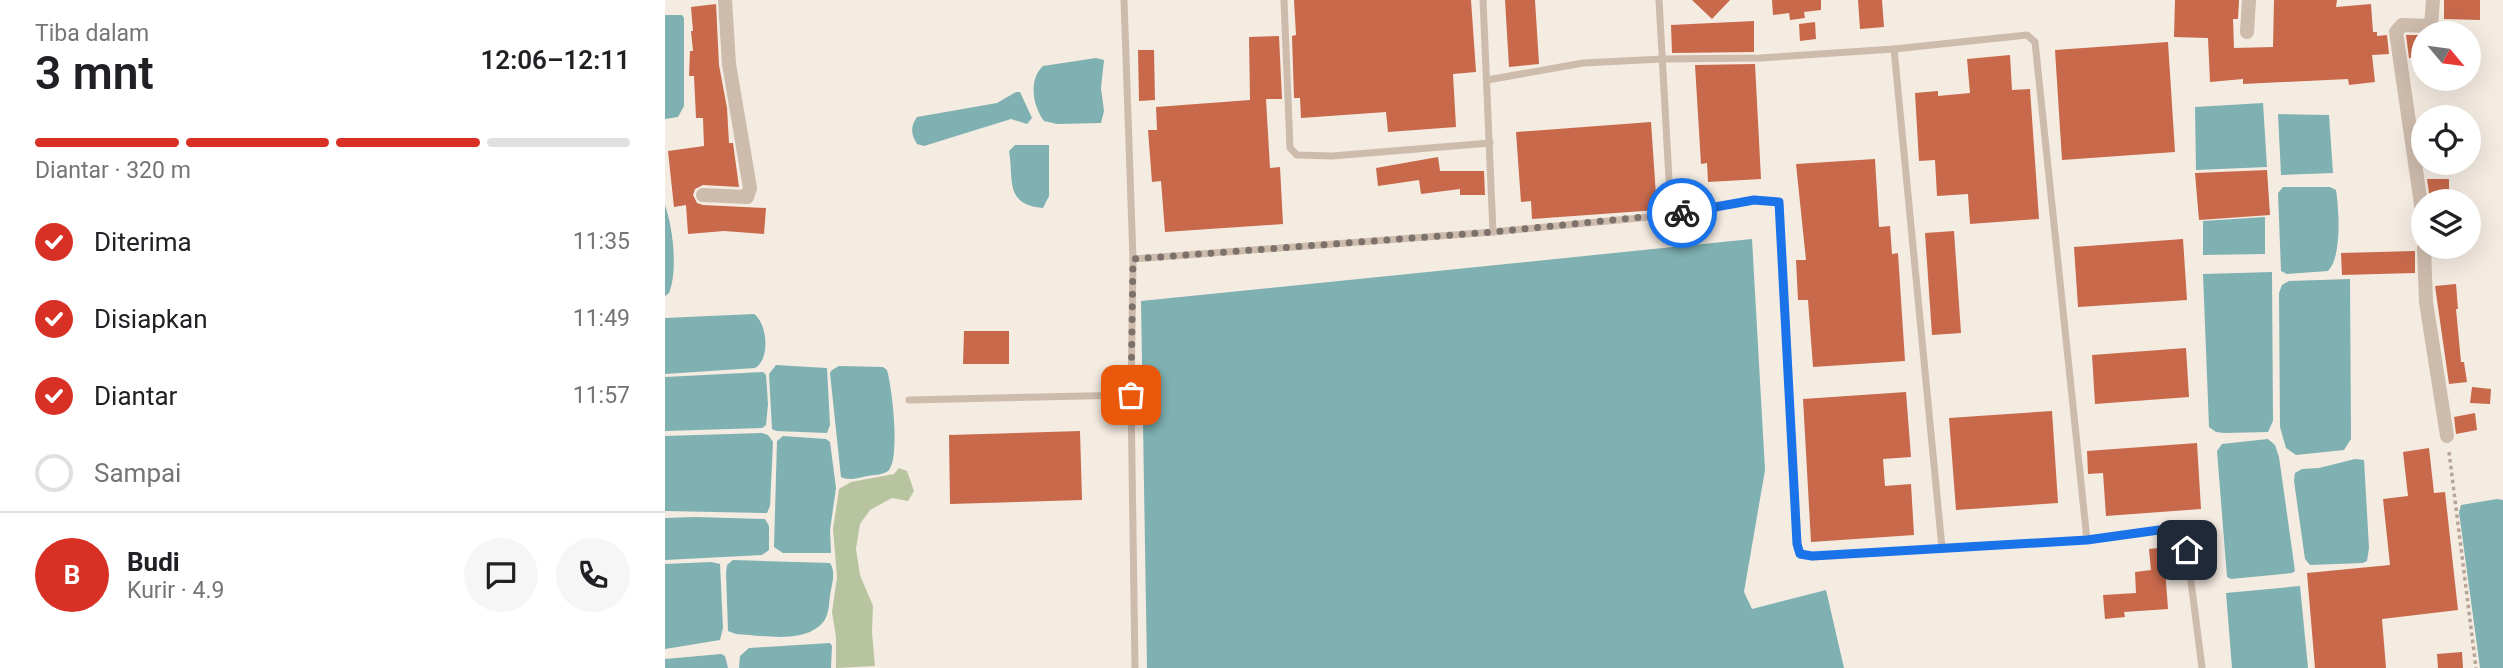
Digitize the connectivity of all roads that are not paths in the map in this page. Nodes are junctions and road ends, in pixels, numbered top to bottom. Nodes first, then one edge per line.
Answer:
1 (725, 0) edge
2 (1124, 0) edge
3 (1284, 0) edge
4 (1483, 0) edge
5 (1659, 0) edge
6 (2249, 0) edge
7 (2433, 0) edge
8 (2247, 32) dead end
9 (1895, 49) junction
10 (1662, 59) junction
11 (1487, 80) junction
12 (1490, 143) junction
13 (2419, 189) edge
14 (703, 195) dead end
15 (1671, 215) junction
16 (1493, 232) junction
17 (1133, 259) junction
18 (2425, 259) edge
19 (1131, 395) junction
20 (909, 400) dead end
21 (2447, 436) road end
22 (2087, 540) junction
23 (1941, 548) junction
24 (1135, 668) edge
25 (2202, 668) edge

1 - 14 street
2 - 17 lane
3 - 12 lane
4 - 11 lane
5 - 10 lane
6 - 8 street
7 - 13 street
9 - 10 lane
9 - 22 lane
9 - 23 lane
10 - 11 lane
10 - 15 lane
11 - 12 lane
12 - 16 lane
15 - 16 lane
15 - 23 lane
16 - 17 lane
17 - 19 lane
18 - 21 street
19 - 20 lane
19 - 24 lane
22 - 23 lane
22 - 25 lane

